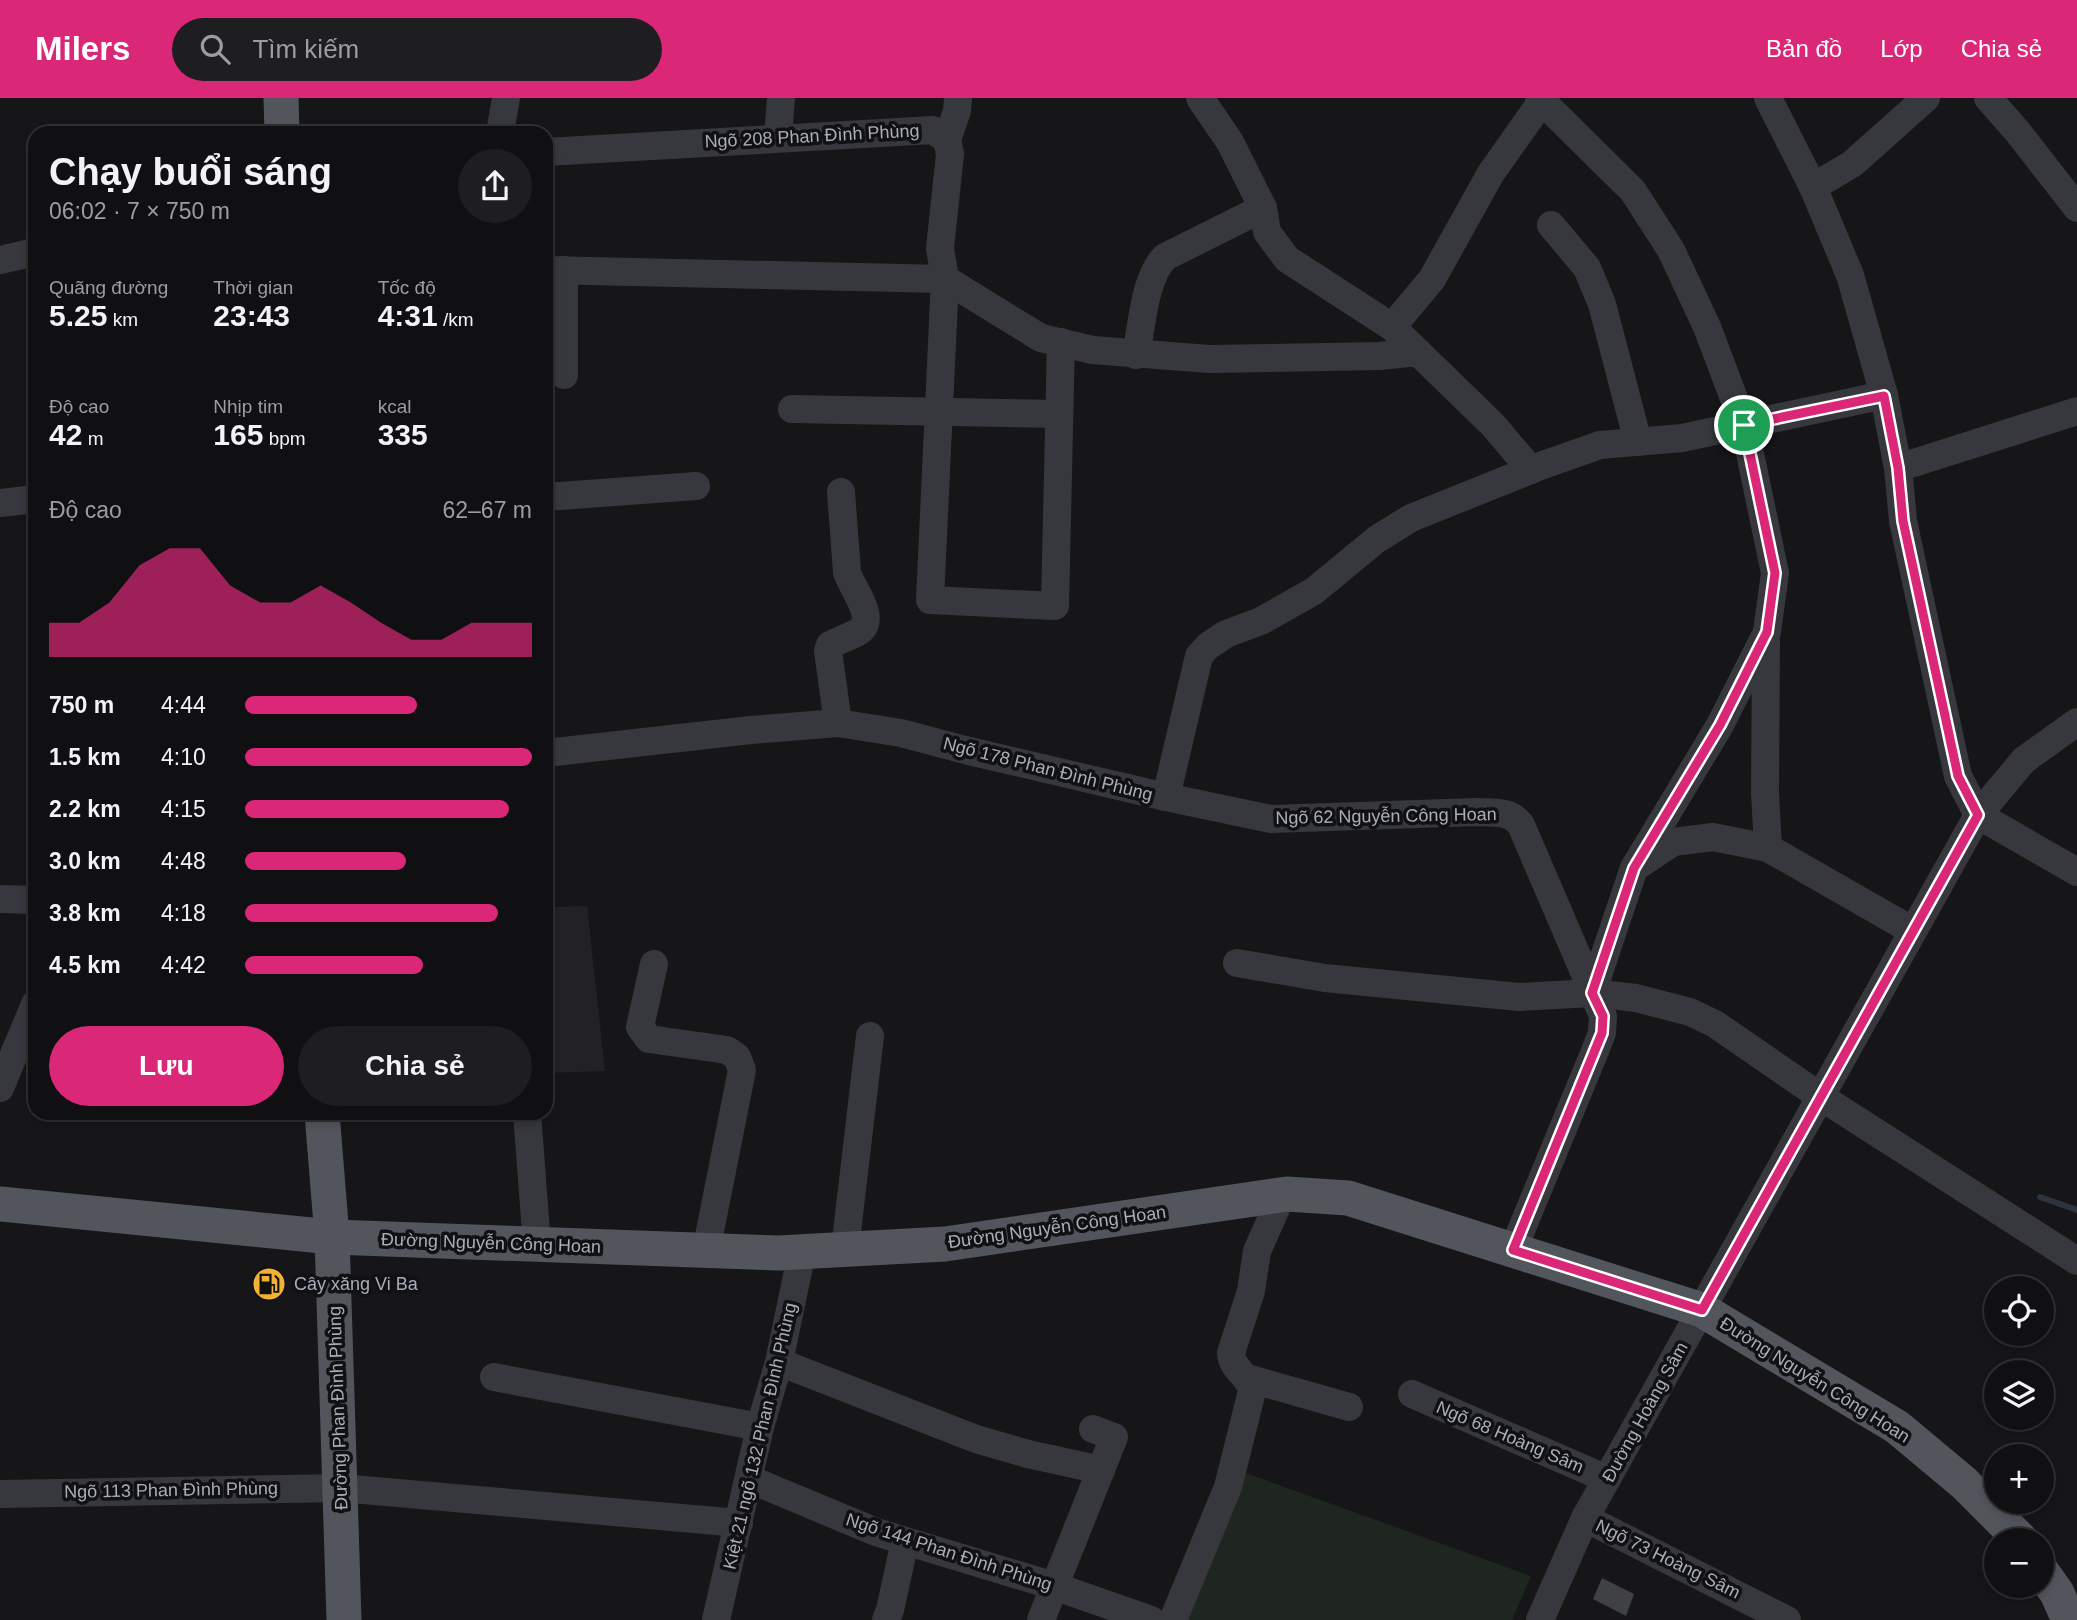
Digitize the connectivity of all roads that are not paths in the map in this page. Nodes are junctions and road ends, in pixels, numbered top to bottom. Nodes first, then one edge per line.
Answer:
1 (506, 98) edge
2 (780, 98) edge
3 (958, 98) edge
4 (1200, 98) edge
5 (1768, 98) edge
6 (1926, 98) edge
7 (1988, 98) edge
8 (1540, 99) edge
9 (501, 126) edge
10 (778, 137) junction
11 (947, 140) junction
12 (553, 152) edge
13 (1813, 187) junction
14 (1263, 208) junction
15 (2077, 208) edge
16 (1551, 225) dead end
17 (28, 254) edge
18 (0, 260) edge
19 (555, 270) edge
20 (945, 279) junction
21 (1392, 327) junction
22 (1061, 342) junction
23 (1418, 352) junction
24 (1136, 355) junction
25 (564, 375) dead end
26 (1884, 396) junction
27 (792, 409) dead end
28 (940, 410) junction
29 (2077, 411) edge
30 (1059, 414) junction
31 (1744, 425) junction
32 (1638, 442) junction
33 (1898, 468) junction
34 (1531, 470) junction
35 (696, 486) dead end
36 (841, 492) dead end
37 (553, 496) edge
38 (28, 500) edge
39 (0, 503) edge
40 (1767, 632) junction
41 (2077, 722) edge
42 (838, 723) junction
43 (553, 752) edge
44 (1166, 797) junction
45 (1978, 815) junction
46 (1768, 848) junction
47 (1634, 868) junction
48 (2077, 872) edge
49 (0, 899) edge
50 (28, 900) edge
51 (1913, 931) junction
52 (1237, 963) dead end
53 (654, 964) dead end
54 (1592, 993) junction
55 (28, 1021) edge
56 (870, 1035) dead end
57 (0, 1088) edge
58 (1821, 1097) junction
59 (324, 1120) edge
60 (528, 1120) edge
61 (1282, 1195) junction
62 (0, 1204) edge
63 (332, 1237) junction
64 (537, 1245) junction
65 (845, 1249) junction
66 (1513, 1250) junction
67 (706, 1251) junction
68 (802, 1252) junction
69 (2077, 1261) edge
70 (1702, 1310) junction
71 (779, 1362) junction
72 (494, 1377) dead end
73 (1247, 1378) junction
74 (1412, 1394) dead end
75 (1349, 1407) dead end
76 (760, 1427) junction
77 (1093, 1429) dead end
78 (1101, 1470) junction
79 (749, 1479) junction
80 (1607, 1479) junction
81 (341, 1488) junction
82 (0, 1494) edge
83 (1586, 1518) junction
84 (739, 1523) junction
85 (2009, 1528) edge
86 (905, 1541) junction
87 (1054, 1586) junction
88 (2054, 1589) edge
89 (344, 1620) edge
90 (716, 1620) edge
91 (886, 1620) edge
92 (1041, 1620) edge
93 (1151, 1620) edge
94 (1173, 1620) edge
95 (1541, 1620) edge
96 (1787, 1620) edge
97 (2069, 1620) edge

1 - 9 street
2 - 10 street
3 - 11 street
4 - 14 street
5 - 13 street
6 - 13 street
7 - 15 street
8 - 21 street
8 - 31 street
10 - 11 street, Ngõ 208 Phan Đình Phùng
10 - 12 street, Ngõ 208 Phan Đình Phùng
11 - 20 street
13 - 26 street
14 - 21 street
14 - 24 street
16 - 32 street
17 - 18 street
19 - 20 street
19 - 25 street
20 - 22 street
20 - 28 street
21 - 23 street
22 - 24 street
22 - 30 street
23 - 24 street
23 - 34 street
26 - 31 street, Ngõ 178 Phan Đình Phùng
26 - 33 street
27 - 28 street
28 - 30 street
28 - 30 street
29 - 33 street
31 - 32 street, Ngõ 178 Phan Đình Phùng
31 - 40 street
32 - 34 street, Ngõ 178 Phan Đình Phùng
33 - 45 street
34 - 44 street, Ngõ 178 Phan Đình Phùng
35 - 37 street
36 - 42 street
38 - 39 street
40 - 46 street
40 - 47 street
41 - 45 street, Đường Hoàng Sâm
42 - 43 street, Ngõ 178 Phan Đình Phùng
42 - 44 street, Ngõ 178 Phan Đình Phùng
44 - 54 street, Ngõ 62 Nguyễn Công Hoan
45 - 48 street
45 - 51 street, Đường Hoàng Sâm
46 - 47 street
46 - 51 street
47 - 54 street
49 - 50 street
51 - 58 street, Đường Hoàng Sâm
52 - 54 street
53 - 67 street
54 - 58 street
54 - 66 street, Ngõ 62 Nguyễn Công Hoan
55 - 57 street
56 - 65 street
58 - 69 street
58 - 70 street, Đường Hoàng Sâm
59 - 63 main road, Đường Phan Đình Phùng
60 - 64 street
61 - 65 main road, Đường Nguyễn Công Hoan
61 - 66 main road, Đường Nguyễn Công Hoan
61 - 73 street
62 - 63 main road, Đường Nguyễn Công Hoan
63 - 64 main road, Đường Nguyễn Công Hoan
63 - 81 main road, Đường Phan Đình Phùng
64 - 67 main road, Đường Nguyễn Công Hoan
65 - 68 main road, Đường Nguyễn Công Hoan
66 - 70 main road, Đường Nguyễn Công Hoan
67 - 68 main road, Đường Nguyễn Công Hoan
68 - 71 street, Kiệt 21 ngõ 132 Phan Đình Phùng
70 - 80 street, Đường Hoàng Sâm
70 - 85 main road, Đường Nguyễn Công Hoan
71 - 76 street, Kiệt 21 ngõ 132 Phan Đình Phùng
71 - 78 street
72 - 76 street
73 - 75 street
73 - 94 street
74 - 80 street, Ngõ 68 Hoàng Sâm
76 - 79 street, Kiệt 21 ngõ 132 Phan Đình Phùng
77 - 78 street
78 - 87 street
79 - 84 street, Kiệt 21 ngõ 132 Phan Đình Phùng
79 - 86 street, Ngõ 144 Phan Đình Phùng
80 - 83 street, Đường Hoàng Sâm
81 - 82 street, Ngõ 113 Phan Đình Phùng
81 - 84 street
81 - 89 main road, Đường Phan Đình Phùng
83 - 95 street, Đường Hoàng Sâm
83 - 96 street, Ngõ 73 Hoàng Sâm
84 - 90 street, Kiệt 21 ngõ 132 Phan Đình Phùng
86 - 87 street, Ngõ 144 Phan Đình Phùng
86 - 91 street
87 - 92 street
87 - 93 street, Ngõ 144 Phan Đình Phùng
88 - 97 main road

